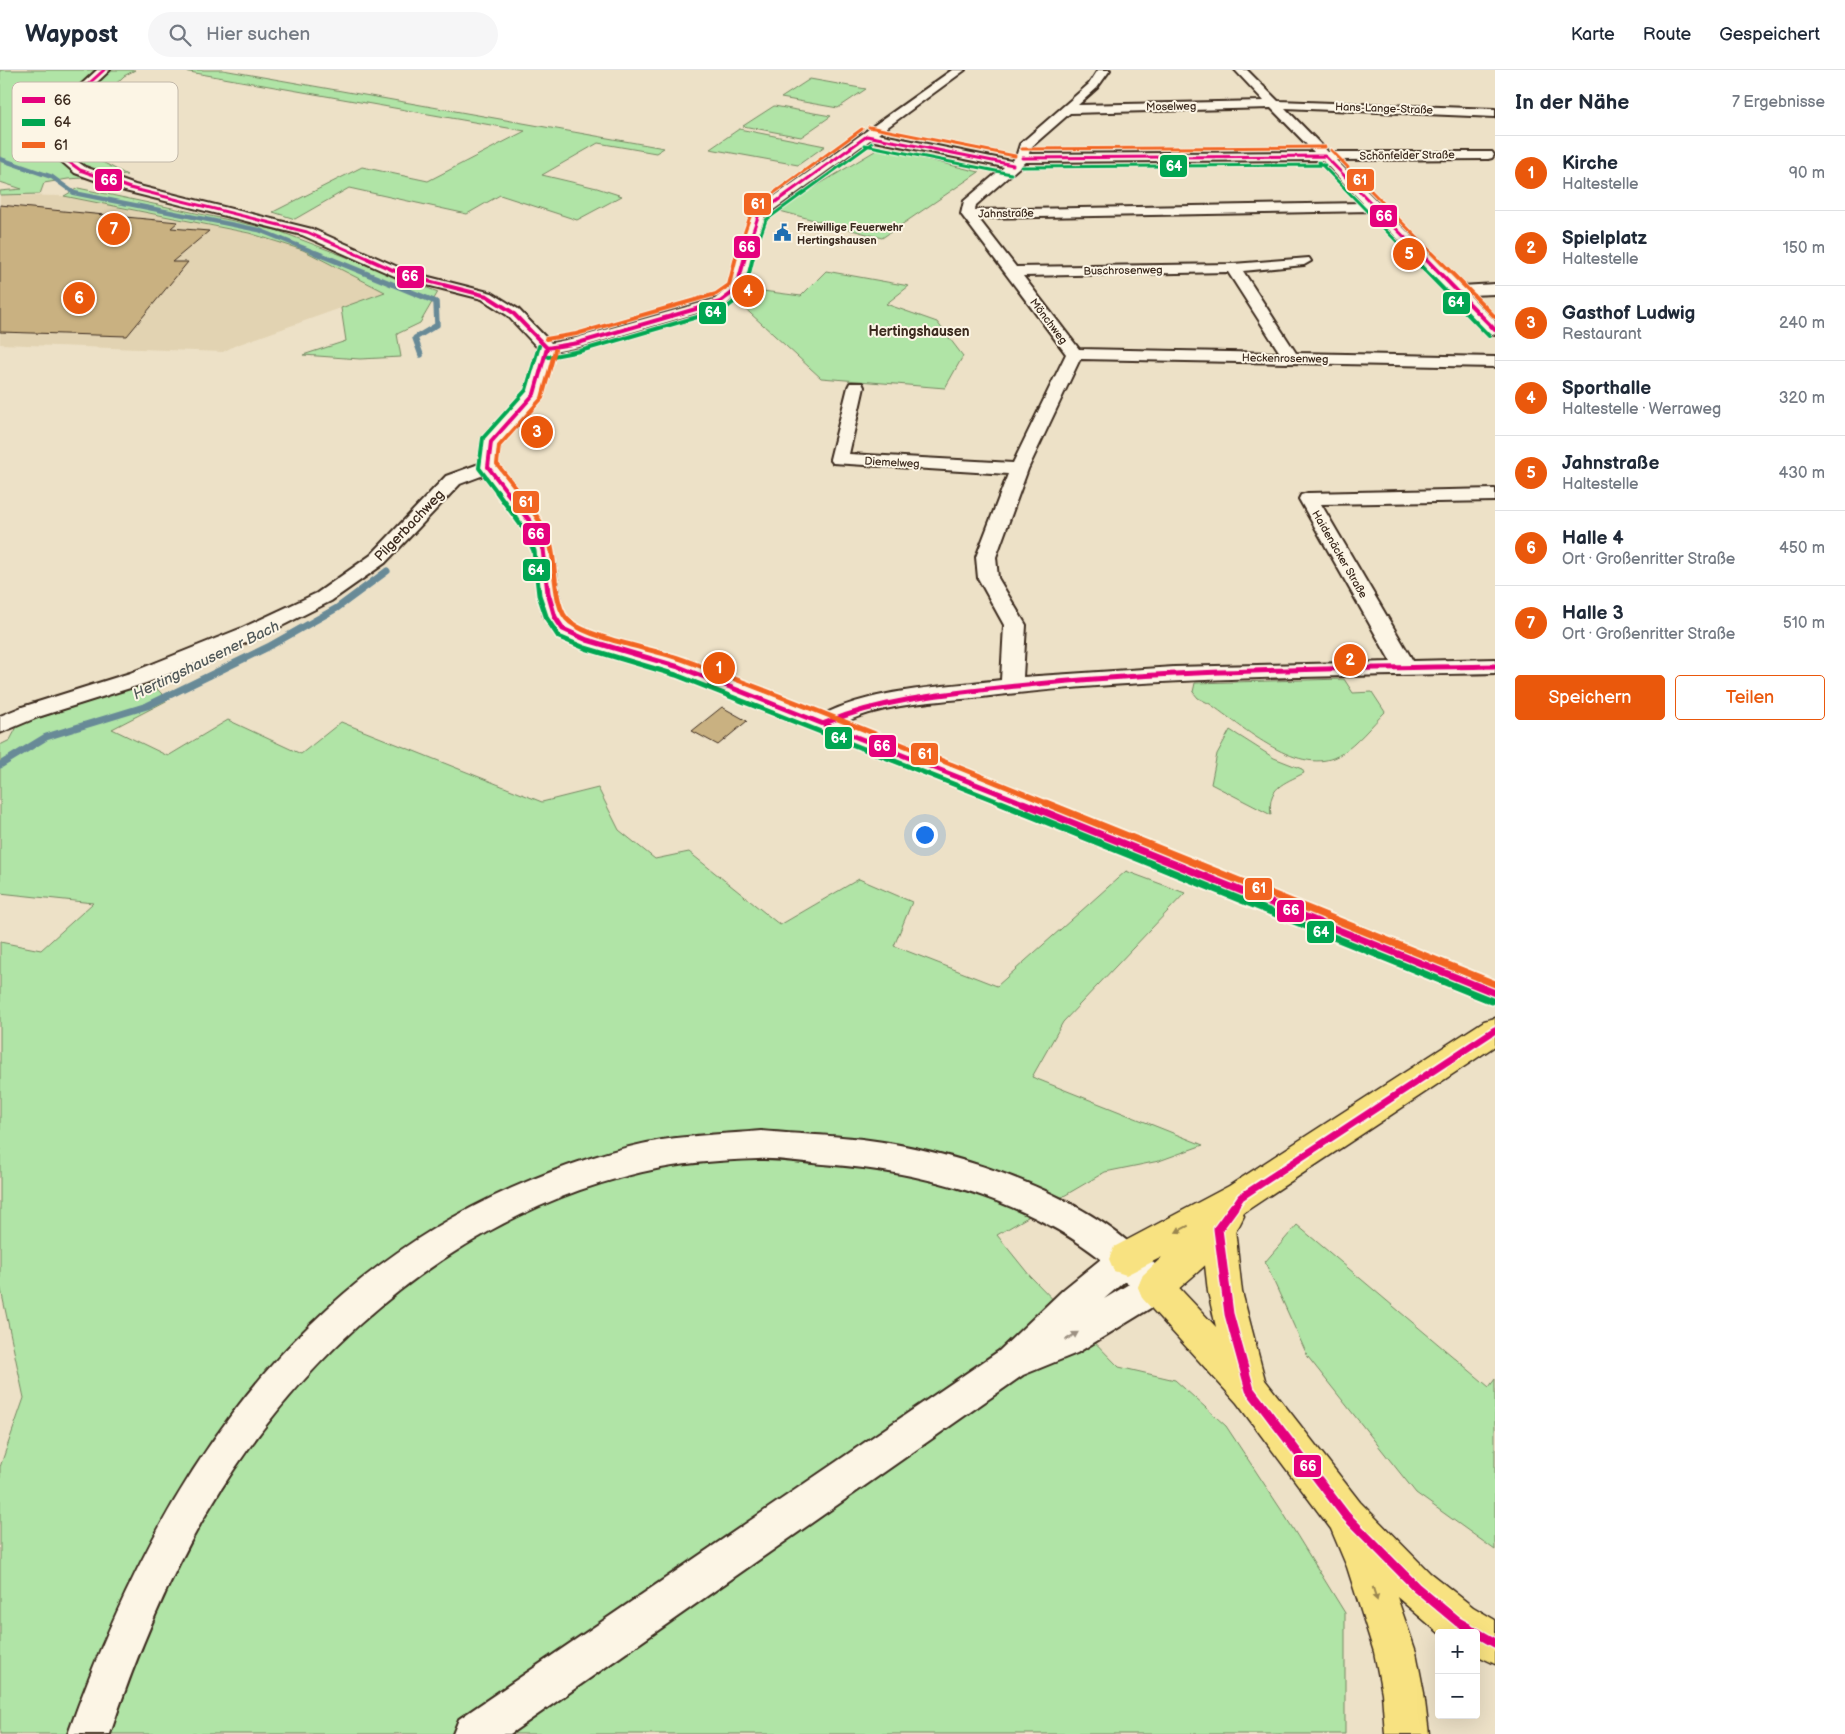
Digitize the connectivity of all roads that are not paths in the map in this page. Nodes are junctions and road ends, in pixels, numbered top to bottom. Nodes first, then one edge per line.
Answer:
1 (104, 70) edge
2 (959, 70) edge
3 (1104, 70) edge
4 (1241, 70) edge
5 (91, 82) edge
6 (1274, 104) junction
7 (1069, 108) junction
8 (1495, 113) edge
9 (867, 136) junction
10 (1488, 155) dead end
11 (1325, 156) junction
12 (69, 162) edge
13 (1018, 162) junction
14 (1374, 207) junction
15 (968, 214) junction
16 (1304, 261) dead end
17 (1233, 268) junction
18 (1012, 272) junction
19 (1495, 289) edge
20 (1458, 291) junction
21 (1495, 330) edge
22 (547, 348) junction
23 (1074, 354) junction
24 (1291, 358) junction
25 (1495, 362) edge
26 (856, 386) dead end
27 (488, 467) junction
28 (1019, 469) junction
29 (1495, 494) edge
30 (1495, 666) edge
31 (1406, 668) junction
32 (1012, 684) junction
33 (825, 723) junction
34 (0, 725) edge
35 (1495, 993) edge
36 (1495, 1030) edge
37 (1240, 1198) junction
38 (1218, 1229) junction
39 (1126, 1259) junction
40 (1155, 1287) junction
41 (1012, 1363) junction
42 (1250, 1390) junction
43 (1346, 1516) junction
44 (1495, 1643) edge
45 (89, 1734) edge
46 (474, 1734) edge
47 (1407, 1734) edge

1 - 5 street
2 - 9 street
3 - 7 street
4 - 6 street, Schönfelder Straße
6 - 7 street, Moselweg
6 - 8 street, Hans-Lange-Straße
6 - 11 street, Schönfelder Straße
7 - 13 street
9 - 13 street
9 - 22 street
10 - 11 street, Schönfelder Straße
11 - 13 street
11 - 14 street, Schönfelder Straße
12 - 22 street
13 - 15 street
14 - 15 street, Jahnstraße
14 - 20 street, Schönfelder Straße
15 - 18 street, Mönchweg
16 - 17 street, Buschrosenweg
17 - 18 street, Buschrosenweg
17 - 24 street
18 - 23 street, Mönchweg
19 - 20 street
20 - 21 street, Schönfelder Straße
22 - 27 street
23 - 24 street, Heckenrosenweg
23 - 28 street, Mönchweg
24 - 25 street, Heckenrosenweg
26 - 28 street, Diemelweg
27 - 33 street
27 - 34 street, Pilgerbachweg
28 - 32 street, Mönchweg
29 - 31 street, Haidenäcker Straße
30 - 31 street
31 - 32 street
32 - 33 street
33 - 35 street
36 - 37 main road
37 - 38 main road
37 -> 39 main road
38 - 40 main road
38 - 42 main road
39 - 40 street
39 - 41 street
39 - 45 street
41 -> 40 street
40 - 42 main road
41 - 46 street
42 - 43 main road
43 - 44 main road
43 -> 47 main road

